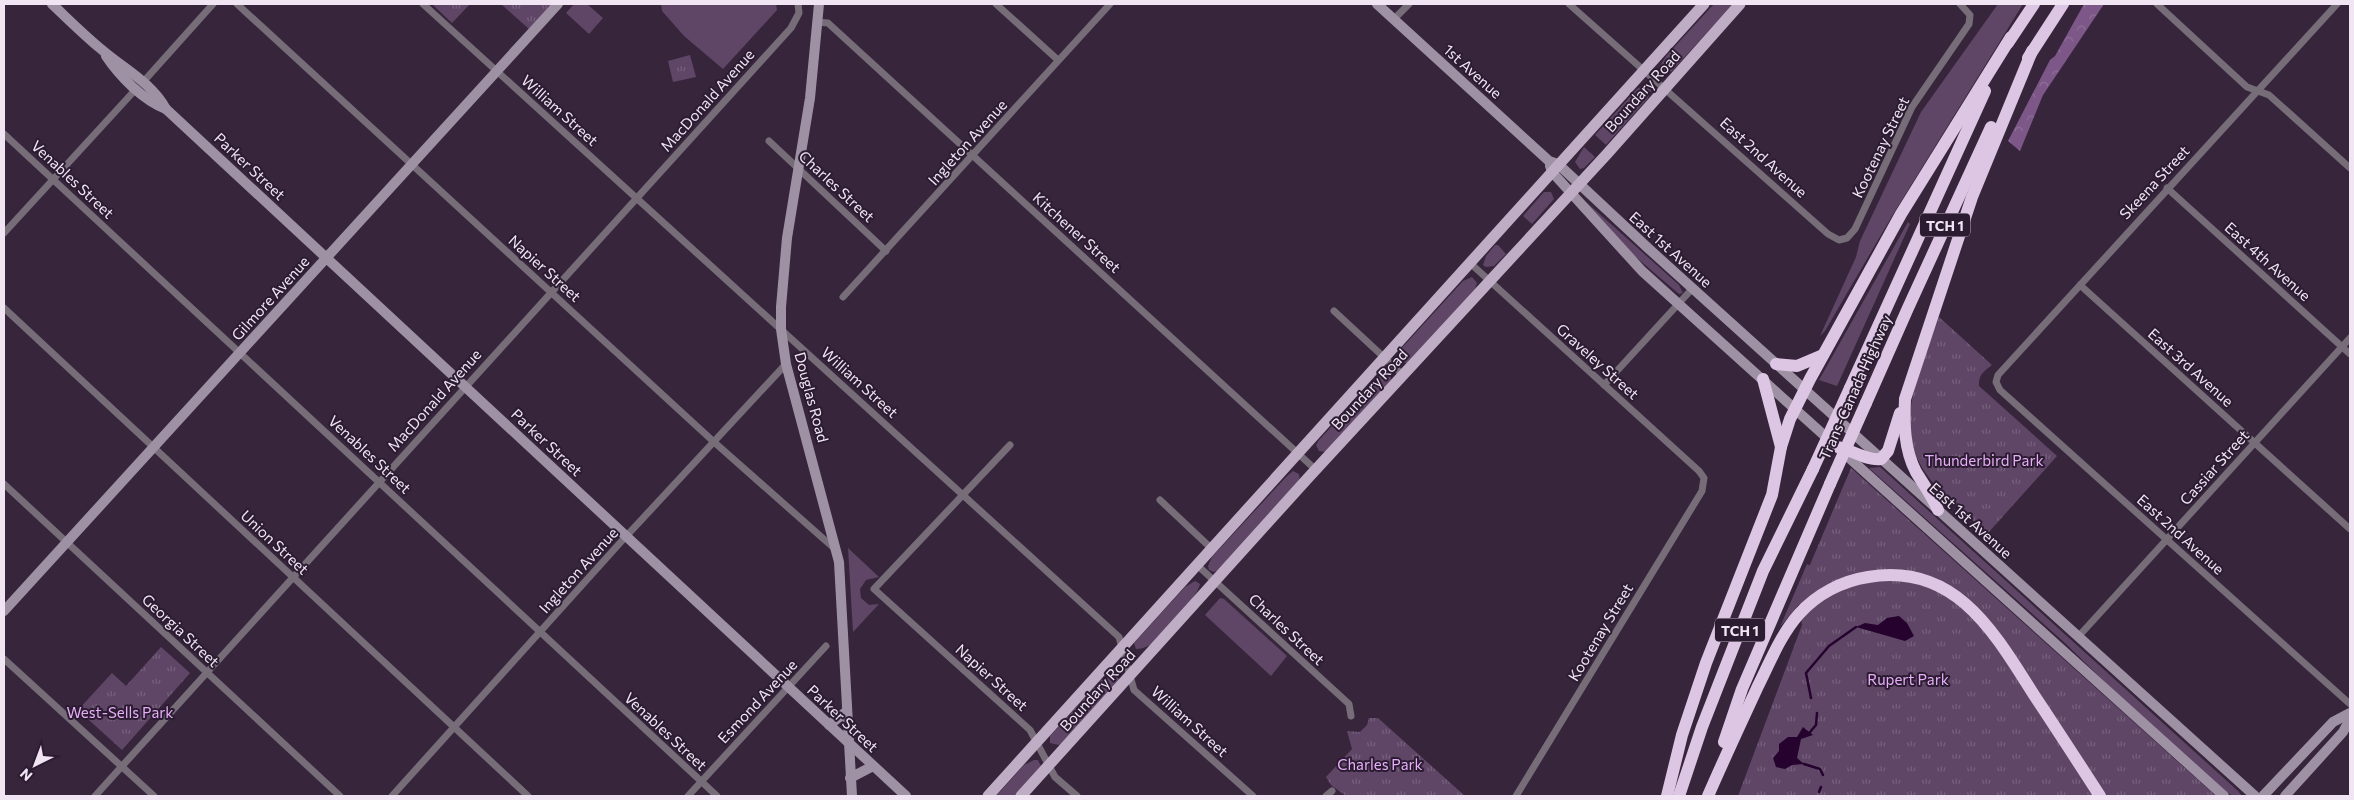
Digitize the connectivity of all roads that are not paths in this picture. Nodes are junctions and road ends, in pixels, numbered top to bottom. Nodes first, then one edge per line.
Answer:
1 (52, 4) edge
2 (213, 4) edge
3 (237, 4) edge
4 (423, 4) edge
5 (558, 4) edge
6 (798, 4) edge
7 (819, 4) edge
8 (996, 4) edge
9 (1110, 4) edge
10 (1377, 4) edge
11 (1409, 4) edge
12 (1569, 4) edge
13 (1704, 4) edge
14 (1740, 4) edge
15 (1960, 4) edge
16 (2034, 4) edge
17 (2063, 4) edge
18 (2156, 4) edge
19 (2337, 4) edge
20 (1394, 19) junction
21 (817, 22) junction
22 (2011, 37) junction
23 (2032, 51) junction
24 (1058, 60) junction
25 (497, 71) junction
26 (1644, 71) junction
27 (140, 85) junction
28 (1666, 87) junction
29 (2258, 91) junction
30 (4, 134) edge
31 (768, 141) dead end
32 (972, 156) junction
33 (412, 166) junction
34 (1553, 166) junction
35 (2350, 168) edge
36 (799, 170) junction
37 (54, 180) junction
38 (1574, 188) junction
39 (2167, 188) junction
40 (638, 199) junction
41 (4, 233) edge
42 (1847, 238) joint
43 (886, 251) junction
44 (328, 258) junction
45 (1470, 263) junction
46 (1490, 281) junction
47 (2080, 286) junction
48 (1692, 289) junction
49 (551, 292) junction
50 (843, 297) dead end
51 (1678, 303) junction
52 (4, 308) edge
53 (1334, 311) dead end
54 (781, 329) junction
55 (2350, 338) edge
56 (2342, 347) junction
57 (241, 352) junction
58 (2350, 354) edge
59 (1823, 355) junction
60 (1384, 358) junction
61 (786, 364) junction
62 (1776, 364) junction
63 (1403, 375) junction
64 (1763, 379) junction
65 (1996, 382) joint
66 (1604, 385) junction
67 (465, 386) junction
68 (1804, 390) junction
69 (1905, 398) junction
70 (1795, 408) junction
71 (714, 442) junction
72 (2255, 443) junction
73 (1010, 445) dead end
74 (153, 446) junction
75 (1838, 447) junction
76 (1781, 448) junction
77 (1298, 454) junction
78 (1881, 459) junction
79 (1316, 470) junction
80 (379, 481) junction
81 (1704, 481) joint
82 (4, 484) edge
83 (964, 494) junction
84 (1160, 500) dead end
85 (1938, 510) junction
86 (2350, 529) edge
87 (626, 537) junction
88 (2166, 540) junction
89 (67, 543) junction
90 (1212, 548) junction
91 (836, 550) junction
92 (1197, 565) junction
93 (293, 578) junction
94 (1215, 581) junction
95 (4, 611) edge
96 (540, 633) junction
97 (2078, 637) junction
98 (826, 646) dead end
99 (1122, 649) junction
100 (4, 659) edge
101 (208, 673) junction
102 (1130, 677) junction
103 (789, 688) junction
104 (2350, 704) edge
105 (847, 711) junction
106 (2350, 713) edge
107 (1351, 716) dead end
108 (2350, 720) edge
109 (828, 724) junction
110 (454, 727) junction
111 (848, 742) junction
112 (1037, 743) junction
113 (1049, 765) junction
114 (873, 766) junction
115 (122, 767) junction
116 (850, 778) junction
117 (701, 782) junction
118 (1332, 791) dead end
119 (95, 796) edge
120 (154, 796) edge
121 (340, 796) edge
122 (392, 796) edge
123 (528, 796) edge
124 (688, 796) edge
125 (717, 796) edge
126 (852, 796) edge
127 (906, 796) edge
128 (988, 796) edge
129 (1021, 796) edge
130 (1076, 796) edge
131 (1253, 796) edge
132 (1326, 796) edge
133 (1516, 796) edge
134 (1667, 796) edge
135 (1679, 796) edge
136 (1707, 796) edge
137 (2100, 796) edge
138 (2224, 796) edge
139 (2254, 796) edge
140 (2263, 796) edge
141 (2285, 796) edge

1 - 27 street, Parker Street
2 - 27 street
3 - 33 street, Napier Street
4 - 25 street, William Street
5 - 25 street, Gilmore Avenue
6 - 40 street, MacDonald Avenue
7 - 21 street, Douglas Road
8 - 24 street
9 - 24 street, Ingleton Avenue
10 - 20 street, 1st Avenue
11 - 20 street
12 - 26 street, East 2nd Avenue
13 - 26 main road, Boundary Road
14 - 28 main road, Boundary Road
15 - 42 street, Kootenay Street
16 - 22 highway, Trans-Canada Highway / TCH 1
17 - 23 highway, Trans-Canada Highway / TCH 1
18 - 29 street
19 - 29 street, Skeena Street
20 - 34 street, 1st Avenue
21 - 32 street, Kitchener Street
21 - 36 street, Douglas Road
22 - 59 highway
22 - 135 highway, Trans-Canada Highway / TCH 1, bridge
23 - 69 highway
23 - 136 highway, Trans-Canada Highway / TCH 1, bridge
24 - 32 street, Ingleton Avenue
25 - 33 street, Gilmore Avenue
25 - 40 street, William Street
26 - 28 street, East 2nd Avenue
26 - 34 main road, Boundary Road
27 - 37 street
27 - 44 street, Parker Street
28 - 38 main road, Boundary Road
28 - 42 street, East 2nd Avenue
29 - 35 street
29 - 39 street, Skeena Street
30 - 37 street, Venables Street
31 - 36 street, Charles Street
32 - 43 street, Ingleton Avenue
32 - 77 street, Kitchener Street
33 - 44 street, Gilmore Avenue
33 - 49 street, Napier Street
34 - 38 street, East 1st Avenue
34 - 45 main road, Boundary Road
36 - 43 street, Charles Street
36 - 54 street, Douglas Road
37 - 41 street
37 - 57 street, Venables Street
38 - 46 main road, Boundary Road
38 - 48 street, East 1st Avenue
38 - 51 street, East 1st Avenue
39 - 47 street, Skeena Street
39 - 56 street, East 4th Avenue
40 - 49 street, MacDonald Avenue
40 - 54 street, William Street
43 - 50 street, Ingleton Avenue
44 - 57 street, Gilmore Avenue
44 - 67 street, Parker Street
45 - 46 street, Graveley Street
45 - 60 main road, Boundary Road
46 - 63 main road, Boundary Road
46 - 66 street, Graveley Street
47 - 65 street, Skeena Street
47 - 72 street, East 3rd Avenue
48 - 51 street
48 - 62 street, East 1st Avenue
49 - 67 street, MacDonald Avenue
49 - 71 street, Napier Street
51 - 64 street, East 1st Avenue
51 - 66 street
52 - 74 street, Union Street
53 - 60 street
54 - 61 street, Douglas Road
54 - 83 street, William Street
55 - 56 street, Cassiar Street
56 - 58 street, East 4th Avenue
56 - 72 street, Cassiar Street
57 - 74 street, Gilmore Avenue
57 - 80 street, Venables Street
59 - 62 highway
59 - 68 highway
60 - 63 street
60 - 77 main road, Boundary Road
61 - 71 street, Ingleton Avenue
61 - 91 street, Douglas Road
62 - 68 street, East 1st Avenue
63 - 79 main road, Boundary Road
64 - 70 street, East 1st Avenue
64 - 76 highway
65 - 88 street, East 2nd Avenue
66 - 81 street, Graveley Street
67 - 80 street, MacDonald Avenue
67 - 87 street, Parker Street
68 - 70 highway
68 - 78 street, East 1st Avenue
69 - 78 highway
69 - 85 highway
70 - 75 street, East 1st Avenue
70 - 76 highway
71 - 87 street, Ingleton Avenue
71 - 91 street, Napier Street
72 - 86 street, East 3rd Avenue
72 - 88 street, Cassiar Street
73 - 83 street
74 - 89 street, Gilmore Avenue
74 - 93 street, Union Street
75 - 78 highway
75 - 138 street, East 1st Avenue
76 - 134 highway
77 - 79 street, Kitchener Street
77 - 90 main road, Boundary Road
78 - 85 street, East 1st Avenue
79 - 94 main road, Boundary Road
80 - 93 street, MacDonald Avenue
80 - 96 street, Venables Street
81 - 133 street, Kootenay Street
82 - 89 street, Georgia Street
83 - 99 street, William Street
83 - 112 street, Napier Street
84 - 90 street
85 - 97 street, East 1st Avenue
87 - 96 street, Ingleton Avenue
87 - 103 street, Parker Street
88 - 97 street, Cassiar Street
88 - 104 street, East 2nd Avenue
89 - 95 street, Gilmore Avenue
89 - 101 street, Georgia Street
90 - 92 main road, Boundary Road
91 - 105 street, Douglas Road
92 - 94 street, Charles Street
92 - 99 main road, Boundary Road
93 - 101 street, MacDonald Avenue
93 - 110 street, Union Street
94 - 102 main road, Boundary Road
94 - 107 street, Charles Street
96 - 110 street, Ingleton Avenue
96 - 117 street, Venables Street
97 - 139 street, East 1st Avenue
98 - 103 street, Esmond Avenue
99 - 102 street, William Street
99 - 112 main road, Boundary Road
100 - 115 street
101 - 115 street, MacDonald Avenue
101 - 121 street, Georgia Street
102 - 113 main road, Boundary Road
102 - 131 street, William Street
103 - 109 street, Parker Street
103 - 117 street, Esmond Avenue
105 - 109 street
105 - 111 street, Douglas Road
106 - 140 street
108 - 141 street
109 - 111 street, Parker Street
110 - 122 street, Ingleton Avenue
110 - 123 street, Union Street
111 - 114 street, Parker Street
111 - 116 street, Douglas Road
112 - 113 street, Napier Street
112 - 128 main road, Boundary Road
113 - 129 main road, Boundary Road
113 - 130 street, Napier Street
114 - 116 street
114 - 127 street, Parker Street
115 - 119 street, MacDonald Avenue
115 - 120 street
116 - 126 street, Douglas Road
117 - 124 street, Esmond Avenue
117 - 125 street, Venables Street
118 - 132 street
136 - 137 highway

